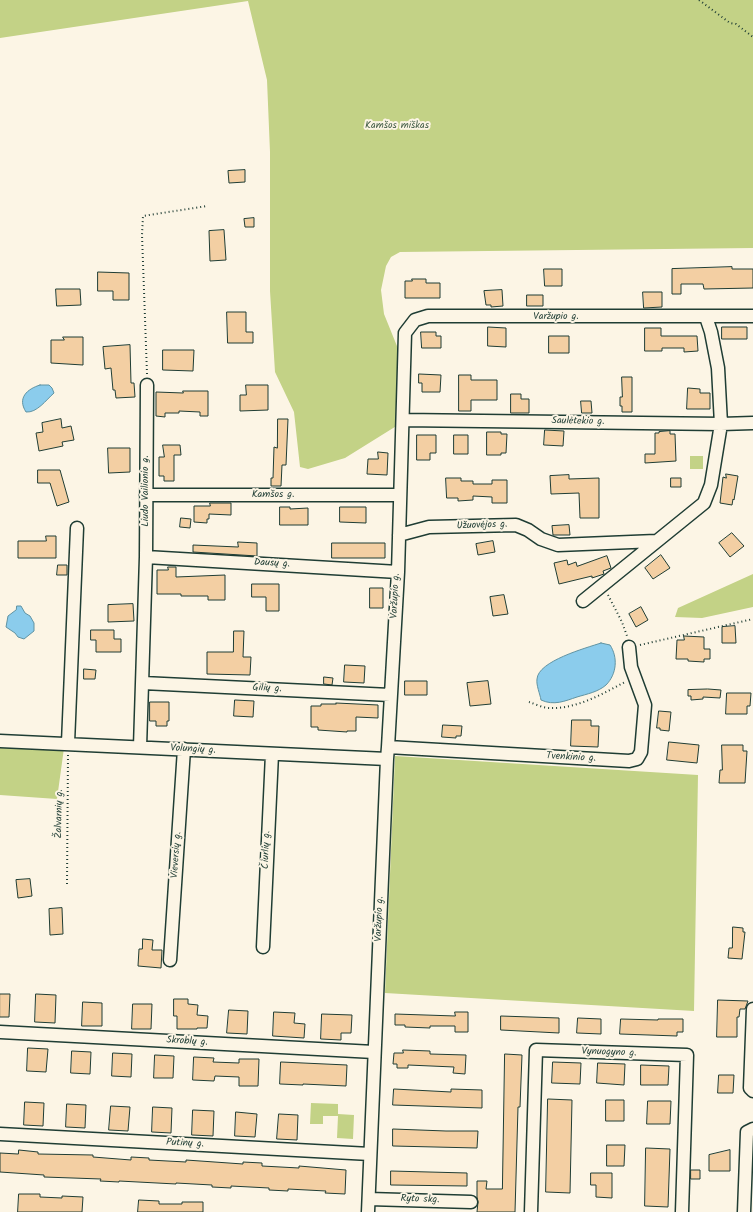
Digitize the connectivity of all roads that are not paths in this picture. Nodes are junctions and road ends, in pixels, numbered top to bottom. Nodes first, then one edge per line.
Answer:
1 (753, 316) edge
2 (706, 317) junction
3 (147, 385) road end
4 (403, 420) junction
5 (753, 422) edge
6 (721, 424) junction
7 (146, 495) junction
8 (400, 495) junction
9 (77, 528) dead end
10 (399, 535) junction
11 (656, 541) junction
12 (146, 557) junction
13 (398, 572) junction
14 (582, 601) dead end
15 (629, 647) road end
16 (143, 683) junction
17 (390, 695) junction
18 (0, 741) edge
19 (68, 743) junction
20 (140, 747) junction
21 (184, 749) junction
22 (387, 753) junction
23 (272, 754) junction
24 (263, 947) dead end
25 (170, 960) dead end
26 (753, 1009) edge
27 (0, 1032) edge
28 (374, 1052) junction
29 (753, 1091) edge
30 (750, 1130) edge
31 (0, 1134) edge
32 (370, 1154) junction
33 (369, 1199) junction
34 (471, 1202) dead end
35 (368, 1212) edge
36 (531, 1212) edge
37 (682, 1212) edge
38 (744, 1212) edge

1 - 2 street, Varžupio g.
2 - 4 street, Varžupio g.
2 - 6 street
3 - 7 street, Liudo Vailionio g.
4 - 6 street, Saulėtekio g.
4 - 8 street, Varžupio g.
5 - 6 street, Saulėtekio g.
6 - 11 street
7 - 8 street, Kamšos g.
7 - 12 street, Liudo Vailionio g.
8 - 10 street, Varžupio g.
9 - 19 street
10 - 11 street, Užuovėjos g.
10 - 13 street, Varžupio g.
11 - 14 street
12 - 13 street, Dausų g.
12 - 16 street, Liudo Vailionio g.
13 - 17 street, Varžupio g.
15 - 22 street, Tvenkinio g.
16 - 17 street, Gilių g.
16 - 20 street, Liudo Vailionio g.
17 - 22 street, Varžupio g.
18 - 19 street, Volungių g.
19 - 20 street, Volungių g.
20 - 21 street, Volungių g.
21 - 23 street, Volungių g.
21 - 25 street, Vieversių g.
22 - 23 street, Volungių g.
22 - 28 street, Varžupio g.
23 - 24 street, Čiurlių g.
26 - 29 street
27 - 28 street, Skroblų g.
28 - 32 street, Varžupio g.
30 - 38 street
31 - 32 street, Putinų g.
32 - 33 street, Varžupio g.
33 - 34 street, Ryto skg.
33 - 35 street, Varžupio g.
36 - 37 street, Vynuogyno g.

